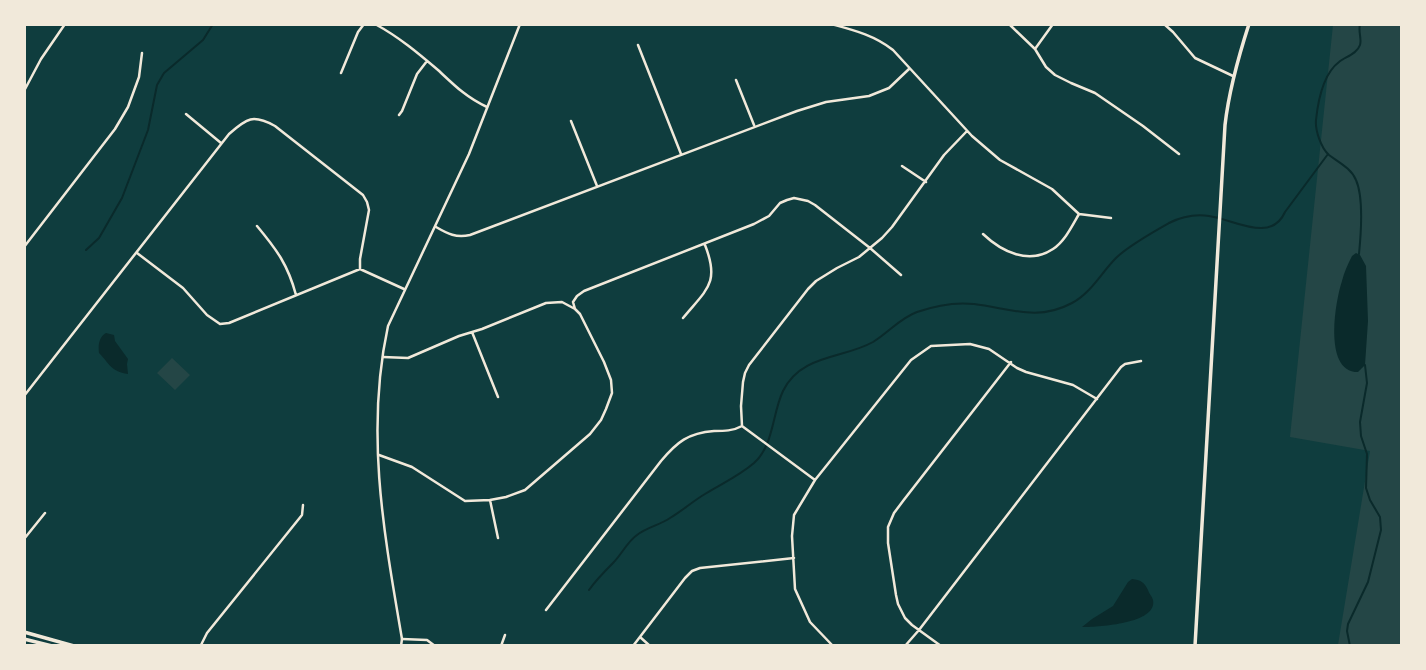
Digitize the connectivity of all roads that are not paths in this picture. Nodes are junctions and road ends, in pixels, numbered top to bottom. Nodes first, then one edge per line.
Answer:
1 (65, 24) edge
2 (364, 24) edge
3 (375, 24) edge
4 (520, 24) edge
5 (831, 24) edge
6 (1009, 24) edge
7 (1053, 24) edge
8 (1164, 24) edge
9 (1250, 24) edge
10 (638, 45) dead end
11 (1035, 49) junction
12 (142, 53) dead end
13 (427, 61) junction
14 (909, 69) junction
15 (341, 73) dead end
16 (1233, 76) junction
17 (736, 80) dead end
18 (26, 83) edge
19 (24, 91) edge
20 (487, 107) junction
21 (186, 114) dead end
22 (399, 115) dead end
23 (570, 121) dead end
24 (755, 127) junction
25 (967, 131) junction
26 (222, 143) junction
27 (681, 154) junction
28 (1179, 154) dead end
29 (902, 166) dead end
30 (926, 181) junction
31 (597, 186) junction
32 (1079, 214) junction
33 (1111, 219) dead end
34 (257, 226) dead end
35 (436, 226) junction
36 (983, 234) dead end
37 (705, 244) junction
38 (24, 247) edge
39 (870, 248) junction
40 (137, 253) junction
41 (360, 269) junction
42 (901, 275) dead end
43 (404, 289) junction
44 (296, 295) junction
45 (575, 309) junction
46 (683, 318) dead end
47 (472, 331) junction
48 (383, 357) junction
49 (1141, 361) dead end
50 (1012, 362) junction
51 (24, 396) edge
52 (498, 397) dead end
53 (1097, 400) junction
54 (742, 426) junction
55 (378, 454) junction
56 (815, 480) junction
57 (490, 500) junction
58 (303, 505) dead end
59 (45, 513) dead end
60 (24, 538) edge
61 (498, 538) dead end
62 (794, 558) junction
63 (546, 610) dead end
64 (919, 630) junction
65 (24, 632) edge
66 (505, 635) dead end
67 (640, 637) junction
68 (24, 639) edge
69 (402, 639) junction
70 (201, 645) edge
71 (52, 646) edge
72 (74, 646) edge
73 (401, 646) edge
74 (435, 646) edge
75 (501, 646) edge
76 (633, 646) edge
77 (650, 646) edge
78 (833, 646) edge
79 (905, 646) edge
80 (942, 646) edge
81 (1195, 646) edge

1 - 18 street
2 - 15 street
3 - 13 street
4 - 20 street
5 - 14 street
6 - 11 street
7 - 11 street
8 - 16 street
9 - 16 main road
10 - 27 street
11 - 28 street
12 - 38 street
13 - 20 street
13 - 22 street
14 - 24 street
14 - 25 street
16 - 81 main road
17 - 24 street
18 - 19 street
20 - 35 street
21 - 26 street
23 - 31 street
24 - 27 street
25 - 30 street
25 - 32 street
26 - 40 street
26 - 41 street
27 - 31 street
29 - 30 street
30 - 39 street
31 - 35 street
32 - 33 street
32 - 36 street
34 - 44 street
35 - 43 street
37 - 39 street
37 - 45 street
37 - 46 street
39 - 42 street
39 - 54 street
40 - 44 street
40 - 51 street
41 - 43 street
41 - 44 street
43 - 48 street
45 - 47 street
45 - 57 street
47 - 48 street
47 - 52 street
48 - 55 street
49 - 53 street
50 - 53 street
50 - 56 street
50 - 64 street
53 - 64 street
54 - 56 street
54 - 63 street
55 - 57 street
55 - 69 street
56 - 62 street
57 - 61 street
58 - 70 street
59 - 60 street
62 - 67 street
62 - 78 street
64 - 79 street
64 - 80 street
65 - 72 main road
66 - 75 street
67 - 76 street
67 - 77 street
68 - 71 main road
69 - 73 street
69 - 74 street

